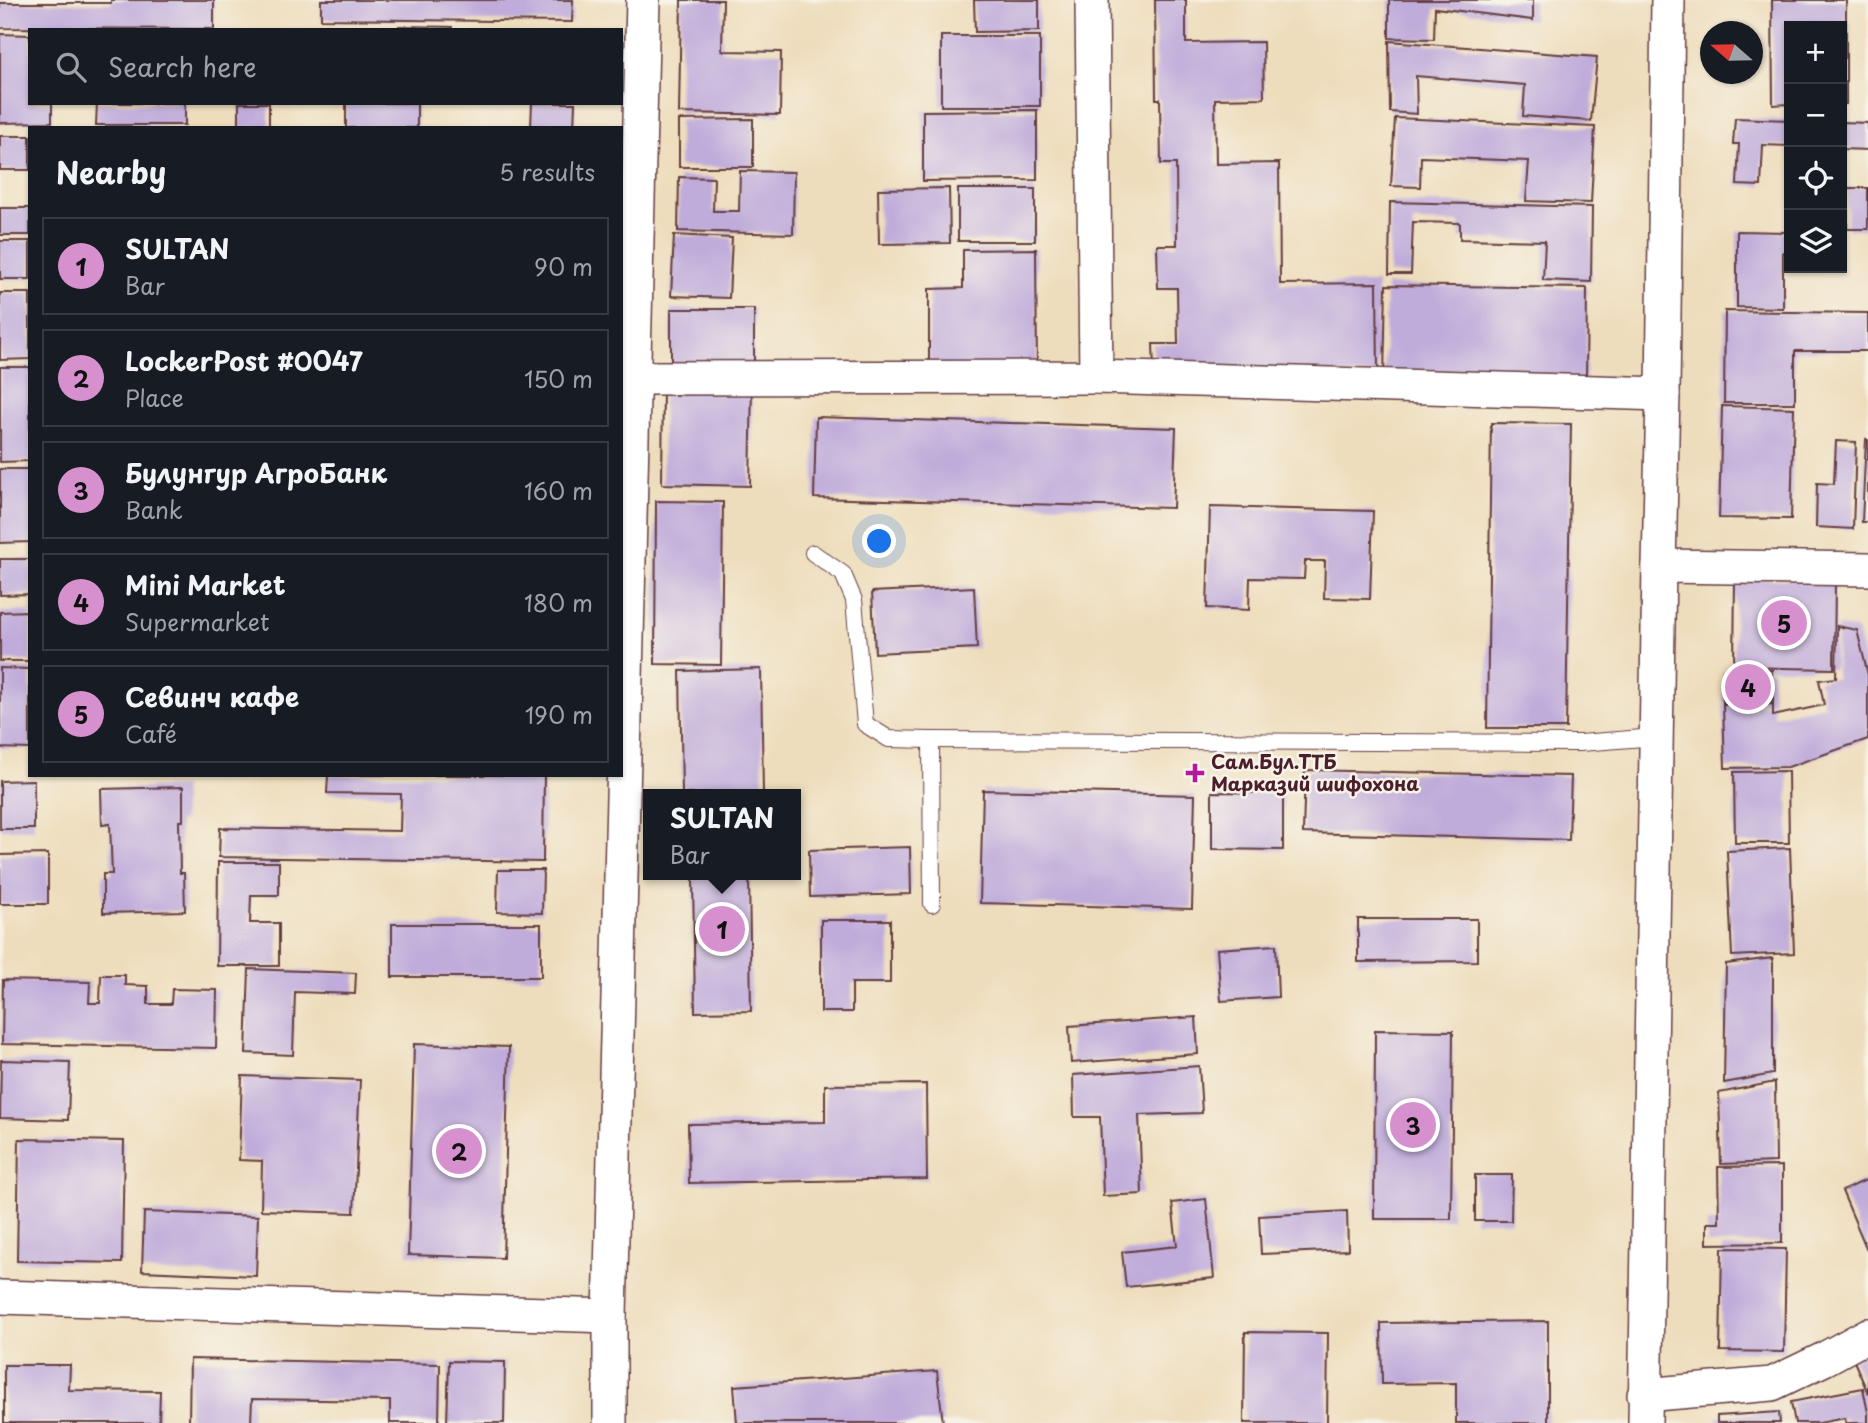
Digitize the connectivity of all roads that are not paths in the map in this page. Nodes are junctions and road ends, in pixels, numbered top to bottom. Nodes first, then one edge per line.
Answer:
1 (643, 0) edge
2 (1092, 0) edge
3 (1668, 0) edge
4 (1096, 377) junction
5 (633, 378) junction
6 (1663, 394) junction
7 (813, 553) dead end
8 (1658, 566) junction
9 (1868, 569) edge
10 (1656, 737) junction
11 (931, 740) junction
12 (932, 904) dead end
13 (0, 1297) edge
14 (610, 1316) junction
15 (1868, 1335) edge
16 (1644, 1409) edge
17 (610, 1423) edge

1 - 5 street
2 - 4 street
3 - 6 street
4 - 5 street
4 - 6 street
5 - 14 street
6 - 8 street
7 - 11 lane
8 - 9 street
8 - 10 street
10 - 11 lane
10 - 16 street
11 - 12 lane
13 - 14 street
14 - 17 street
15 - 16 street

